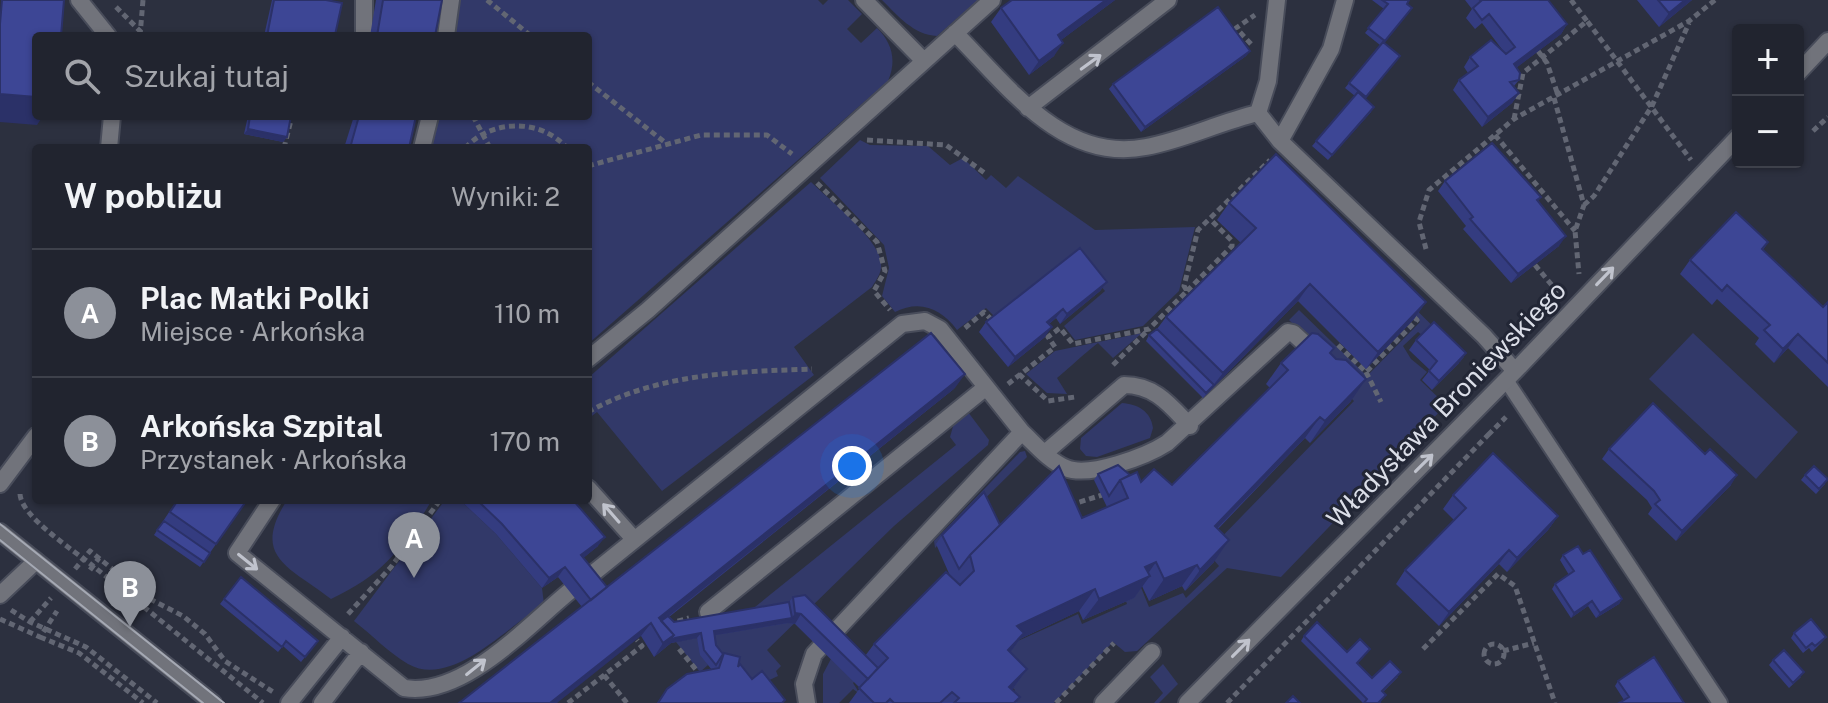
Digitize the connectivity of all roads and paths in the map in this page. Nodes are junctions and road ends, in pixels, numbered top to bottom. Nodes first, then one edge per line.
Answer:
1 (79, 0) edge
2 (110, 0) edge
3 (143, 0) edge
4 (364, 0) edge
5 (451, 0) edge
6 (487, 0) edge
7 (864, 0) edge
8 (992, 0) edge
9 (1168, 0) edge
10 (1277, 0) edge
11 (1345, 0) edge
12 (1571, 0) edge
13 (1715, 0) edge
14 (1587, 21) junction
15 (1689, 21) junction
16 (1236, 28) edge
17 (105, 32) edge
18 (138, 32) edge
19 (140, 32) edge
20 (364, 32) edge
21 (447, 32) edge
22 (526, 32) edge
23 (1229, 32) edge
24 (955, 33) junction
25 (1828, 41) edge
26 (1538, 51) edge
27 (1543, 57) junction
28 (924, 61) junction
29 (1618, 61) junction
30 (1804, 67) edge
31 (592, 85) edge
32 (1556, 96) junction
33 (1652, 106) junction
34 (1028, 108) junction
35 (1258, 113) junction
36 (1828, 117) edge
37 (1514, 119) junction
38 (112, 120) edge
39 (291, 120) edge
40 (429, 120) edge
41 (475, 120) edge
42 (1813, 131) dead end
43 (483, 133) junction
44 (861, 134) dead end
45 (1495, 135) junction
46 (1280, 141) junction
47 (1732, 143) edge
48 (109, 144) edge
49 (285, 144) edge
50 (423, 144) edge
51 (470, 144) edge
52 (488, 144) edge
53 (562, 144) edge
54 (668, 144) junction
55 (787, 148) dead end
56 (1692, 160) dead end
57 (592, 165) edge
58 (986, 174) dead end
59 (1274, 177) edge
60 (827, 193) dead end
61 (1584, 205) junction
62 (1210, 219) junction
63 (1575, 231) junction
64 (1431, 259) dead end
65 (1535, 265) edge
66 (1582, 282) dead end
67 (1555, 289) dead end
68 (1187, 291) junction
69 (993, 321) edge
70 (902, 324) junction
71 (1046, 327) edge
72 (1149, 329) junction
73 (963, 332) dead end
74 (1052, 334) junction
75 (592, 355) edge
76 (1320, 358) edge
77 (1112, 366) dead end
78 (1366, 372) dead end
79 (1510, 375) junction
80 (829, 382) junction
81 (985, 388) junction
82 (1078, 396) dead end
83 (1381, 402) dead end
84 (592, 410) edge
85 (1506, 417) dead end
86 (1190, 426) junction
87 (1022, 432) junction
88 (1488, 435) dead end
89 (32, 441) edge
90 (1046, 452) junction
91 (21, 483) dead end
92 (0, 484) edge
93 (592, 492) edge
94 (269, 504) edge
95 (437, 504) edge
96 (0, 532) edge
97 (633, 538) junction
98 (99, 558) junction
99 (82, 560) junction
100 (36, 561) junction
101 (92, 568) junction
102 (586, 579) edge
103 (570, 591) edge
104 (3, 600) edge
105 (47, 603) dead end
106 (57, 611) dead end
107 (708, 612) dead end
108 (0, 619) edge
109 (30, 622) junction
110 (45, 629) junction
111 (338, 634) junction
112 (40, 637) junction
113 (637, 640) edge
114 (1114, 643) dead end
115 (1534, 643) junction
116 (679, 649) dead end
117 (1423, 649) dead end
118 (1503, 651) dead end
119 (361, 652) junction
120 (1152, 652) dead end
121 (698, 672) edge
122 (604, 675) junction
123 (404, 695) edge
124 (284, 701) edge
125 (143, 703) edge
126 (157, 703) edge
127 (213, 703) edge
128 (263, 703) edge
129 (322, 703) edge
130 (568, 703) edge
131 (627, 703) edge
132 (807, 703) edge
133 (1056, 703) edge
134 (1103, 703) edge
135 (1187, 703) edge
136 (1555, 703) edge
137 (1720, 703) edge

1 - 17 street
2 - 18 path
3 - 19 path
4 - 20 street
5 - 21 street
6 - 22 path
7 - 28 street
8 - 24 street
34 -> 9 street
10 - 35 street
11 - 46 street
12 - 14 path
13 - 15 path
14 - 27 path
14 - 29 path
15 - 29 path
15 - 33 path
16 - 23 path
24 - 28 street
24 - 34 street
25 - 30 street
26 - 27 path
27 - 32 path
27 - 37 path
28 - 75 street
29 - 32 path
29 - 33 path
31 - 54 path
32 - 37 path
32 - 61 path
33 - 56 path
33 - 61 path
34 - 35 street
35 - 46 street
36 - 42 path
37 - 45 path
38 - 48 street
39 - 49 path
40 - 50 street
41 - 43 path
43 - 51 path
43 - 52 path
43 - 53 path
44 - 58 path
45 - 63 path
45 - 64 path
46 - 79 street
79 -> 47 street, Władysława Broniewskiego
54 - 55 path
54 - 57 path
59 - 62 path
60 - 70 path
61 - 63 path
62 - 68 path
62 - 68 path
63 - 66 path
65 - 67 path
68 - 72 path
69 - 73 path
70 - 80 street
70 - 81 street
71 - 74 path
72 - 74 path
72 - 77 path
74 - 82 path
76 - 86 street
78 - 83 path
135 -> 79 street, Władysława Broniewskiego
79 - 137 lane
80 - 84 path
80 - 97 street
81 - 87 street
81 - 107 street
85 - 88 path
86 - 90 street
86 - 90 street
87 - 90 street
87 - 132 street
89 - 92 street
91 - 99 path
97 -> 93 street
94 -> 111 street
95 - 111 path
96 - 100 street
97 - 102 street
98 - 99 path
98 - 101 path
98 - 124 path
99 - 101 path
100 - 104 street
100 - 127 street
101 - 128 path
123 -> 103 street
104 - 109 path
105 - 109 path
106 - 110 path
108 - 112 path
109 - 110 path
110 - 112 path
110 - 126 path
111 - 119 street
111 - 124 street
112 - 125 path
113 - 122 path
114 - 133 path
115 - 117 path
115 - 118 path
115 - 136 path
116 - 121 path
119 - 123 street
119 - 129 street
120 - 134 street
122 - 130 path
122 - 131 path

